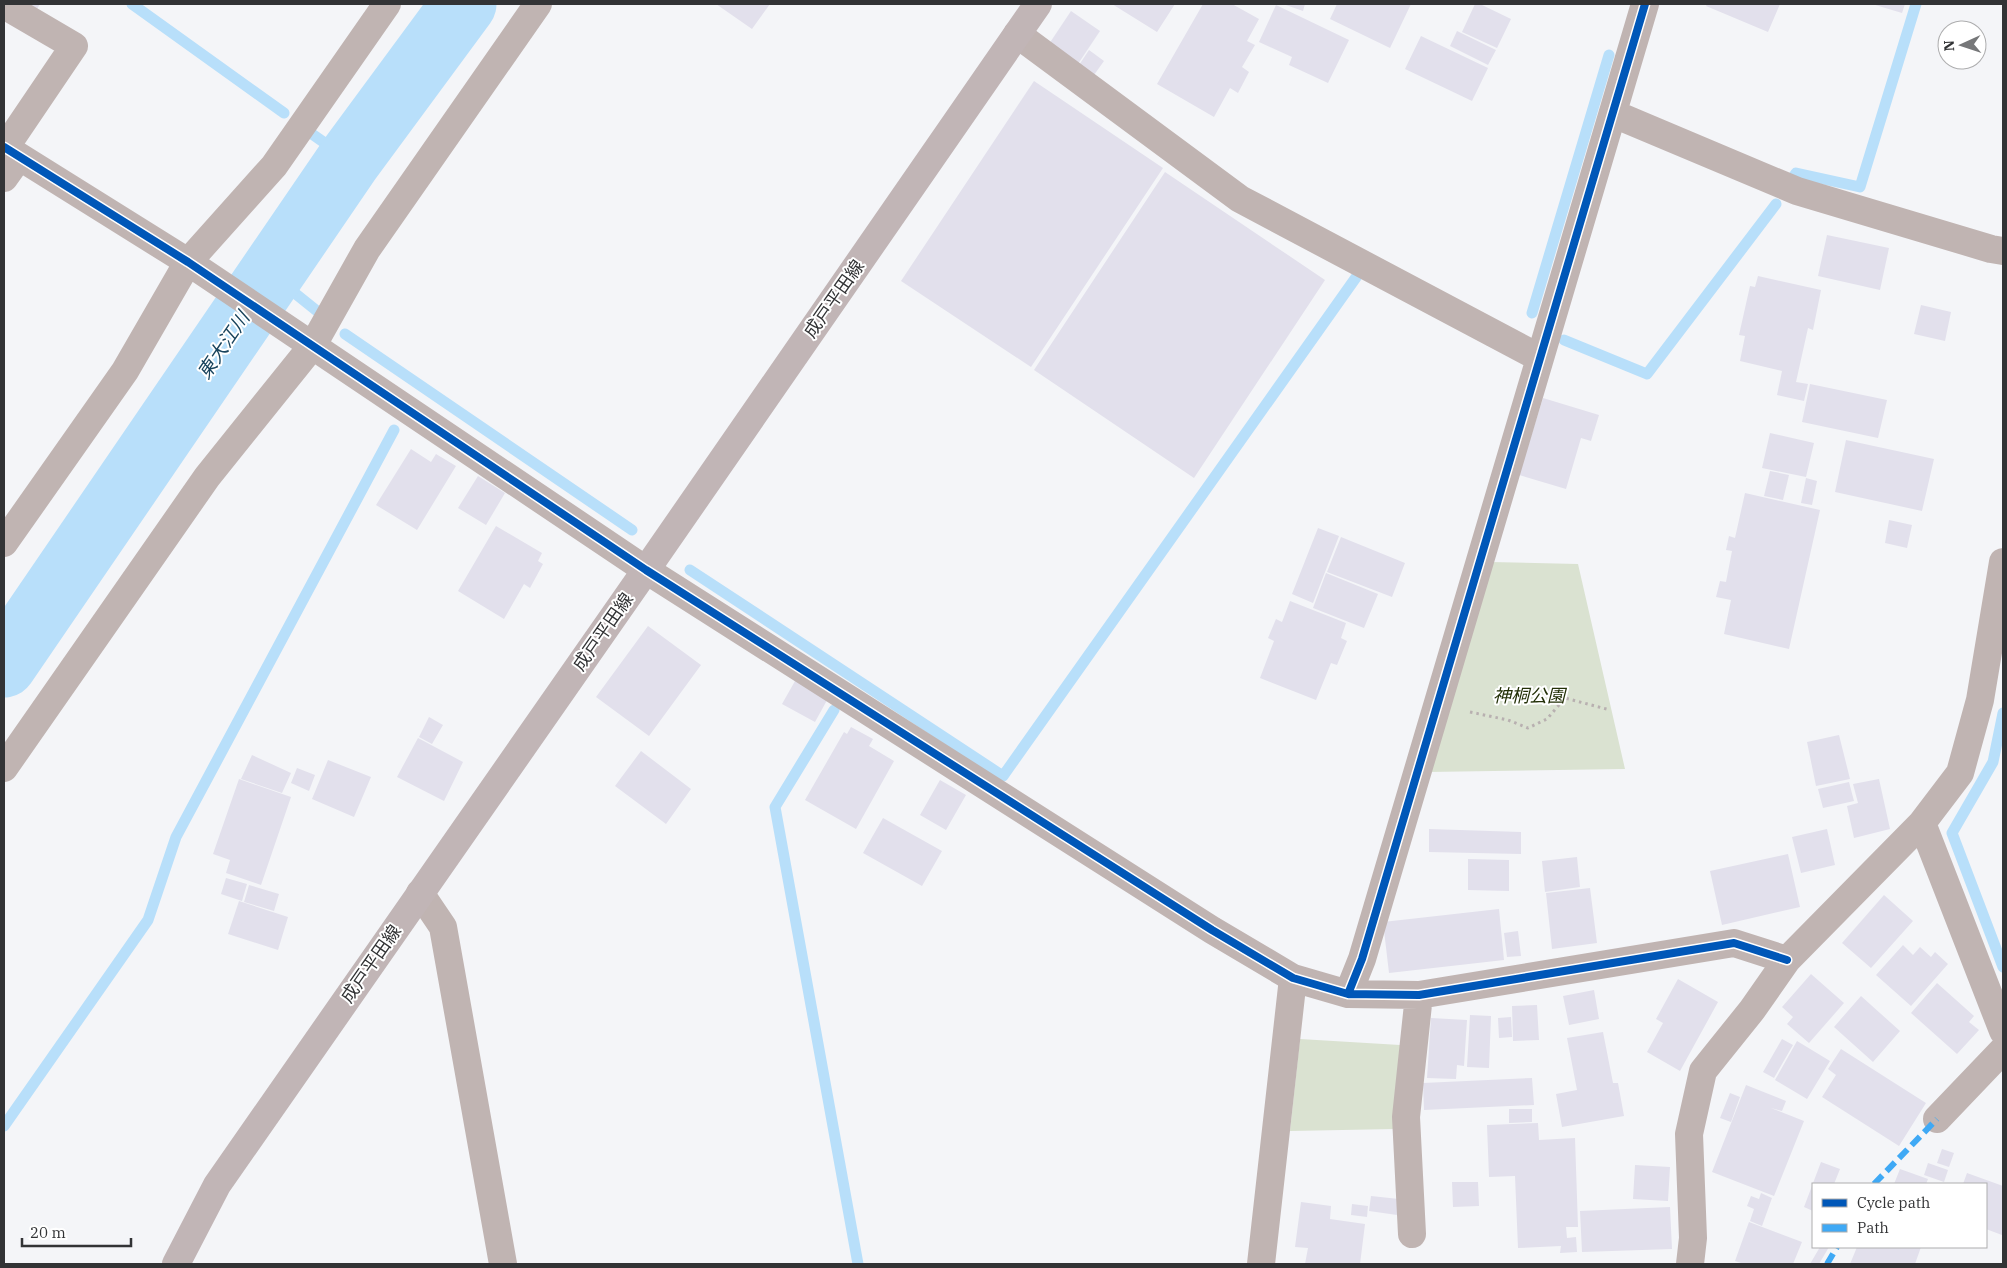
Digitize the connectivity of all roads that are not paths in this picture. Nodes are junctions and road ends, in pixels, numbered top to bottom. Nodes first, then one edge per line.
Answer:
1 (386, 4) edge
2 (538, 4) edge
3 (1038, 4) edge
4 (1645, 4) edge
5 (4, 5) edge
6 (1017, 34) junction
7 (1614, 114) junction
8 (8, 158) edge
9 (2003, 250) edge
10 (196, 268) junction
11 (302, 338) junction
12 (1540, 358) junction
13 (4, 543) edge
14 (2003, 562) edge
15 (646, 570) junction
16 (4, 768) edge
17 (1922, 823) junction
18 (420, 893) junction
19 (1787, 960) junction
20 (1293, 978) junction
21 (1348, 994) junction
22 (1419, 995) junction
23 (2003, 1031) edge
24 (2003, 1050) edge
25 (1937, 1119) dead end
26 (1412, 1234) dead end
27 (176, 1264) edge
28 (503, 1264) edge
29 (1261, 1264) edge
30 (1690, 1264) edge

1 - 10 street
2 - 11 street
3 - 6 main road, 成戸平田線
4 - 7 street
5 - 8 street
6 - 12 street
6 - 15 main road, 成戸平田線
7 - 9 street
7 - 12 street
8 - 10 street
10 - 11 street
10 - 13 street
11 - 15 street
11 - 16 street
12 - 21 street
14 - 17 street
15 - 18 main road, 成戸平田線
15 - 20 street
17 - 19 street
17 - 23 street
18 - 27 main road, 成戸平田線
18 - 28 street
19 - 22 street
19 - 30 street
20 - 21 street
20 - 29 street
21 - 22 street
22 - 26 street
24 - 25 street

